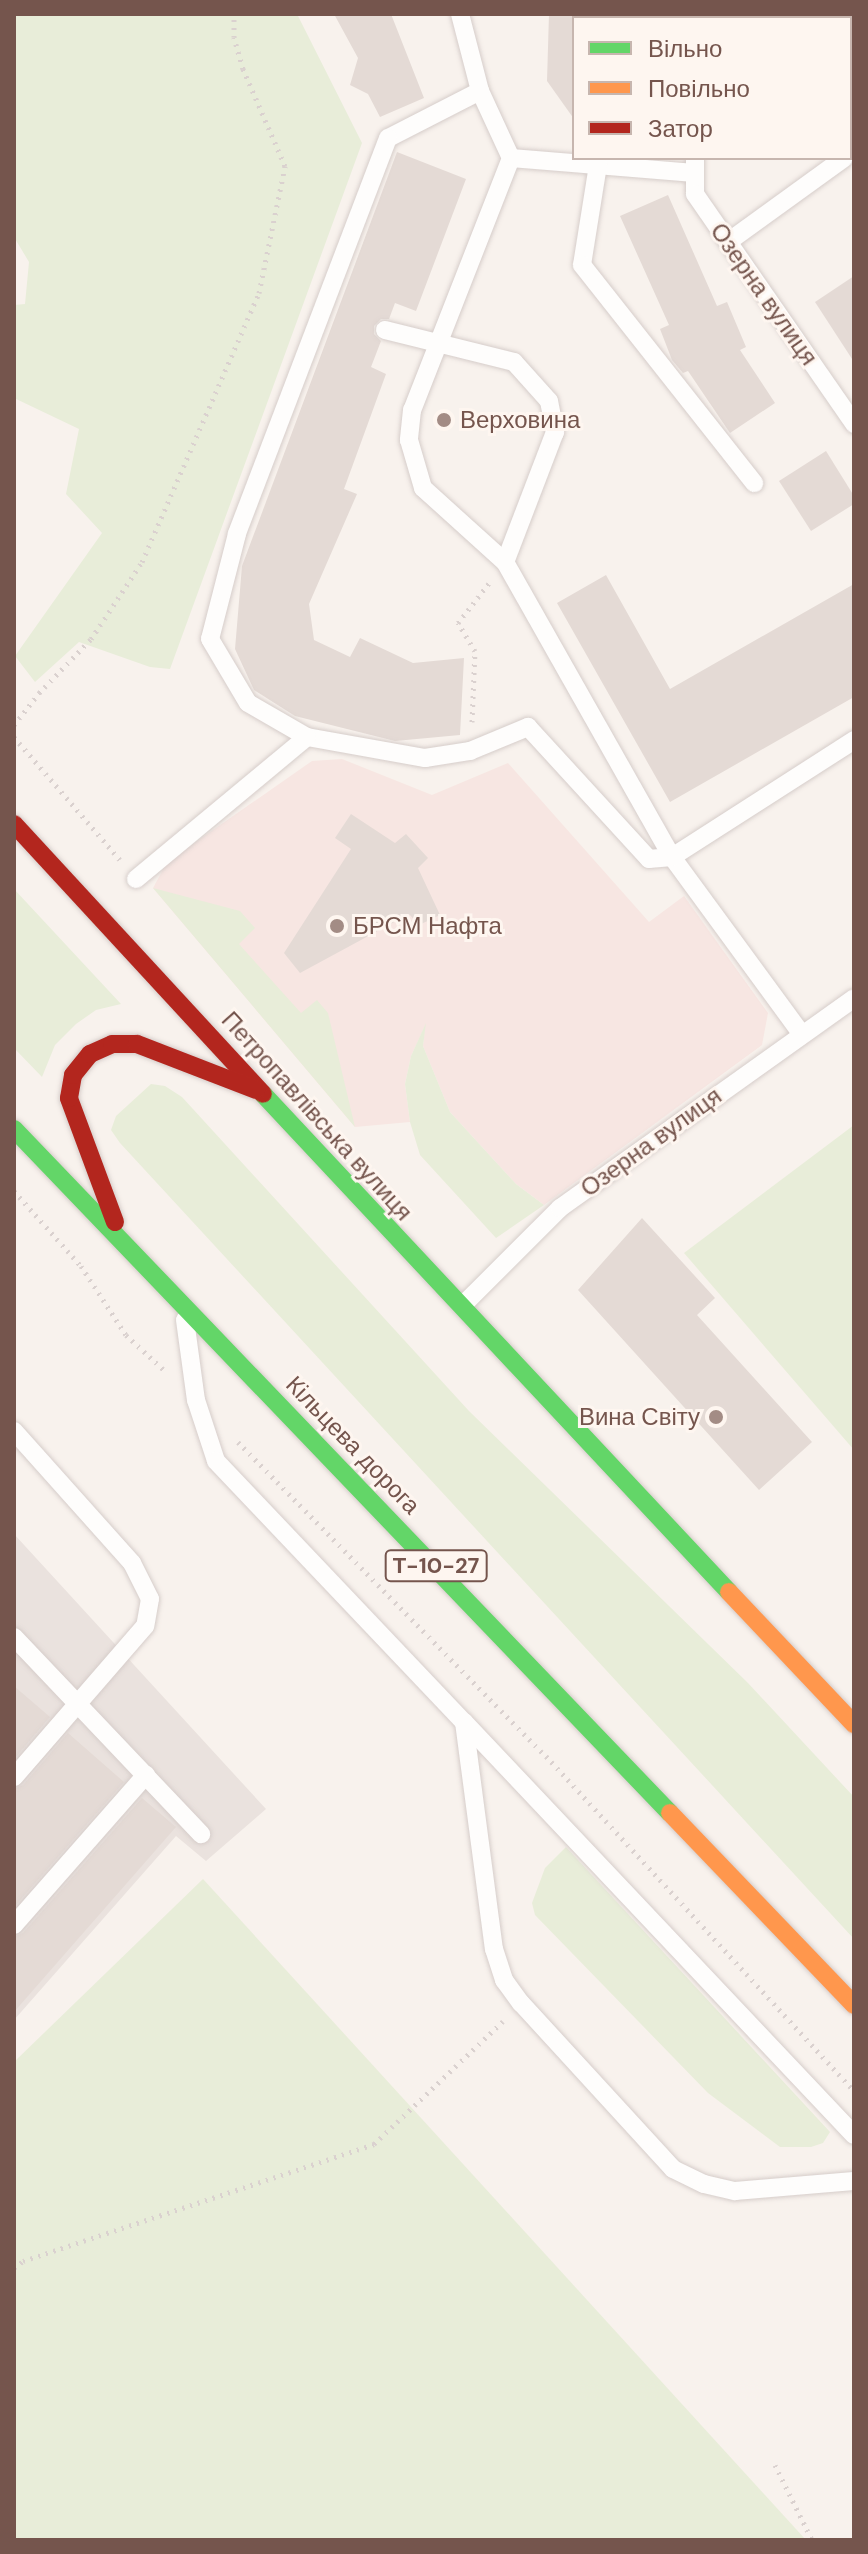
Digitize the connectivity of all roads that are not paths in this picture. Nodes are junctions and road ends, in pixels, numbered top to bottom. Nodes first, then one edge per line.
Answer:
1 (460, 14) edge
2 (480, 91) junction
3 (511, 158) junction
4 (841, 160) edge
5 (598, 165) junction
6 (694, 166) edge
7 (728, 242) junction
8 (385, 330) dead end
9 (437, 342) junction
10 (854, 424) edge
11 (754, 483) dead end
12 (505, 562) junction
13 (307, 737) junction
14 (854, 740) edge
15 (14, 824) edge
16 (672, 857) junction
17 (136, 879) road end
18 (854, 998) edge
19 (801, 1033) junction
20 (265, 1094) junction
21 (14, 1129) edge
22 (121, 1238) junction
23 (182, 1301) junction
24 (463, 1305) junction
25 (14, 1431) edge
26 (14, 1637) edge
27 (78, 1703) junction
28 (464, 1722) junction
29 (854, 1724) edge
30 (146, 1775) junction
31 (14, 1777) edge
32 (201, 1834) dead end
33 (14, 1925) edge
34 (854, 2005) edge
35 (854, 2135) edge
36 (854, 2181) edge

1 - 2 lane
2 - 3 lane
2 - 13 lane
3 - 5 lane
3 - 9 lane
4 - 7 lane
5 - 6 lane
5 - 11 lane
6 - 7 lane, Озерна вулиця
7 - 10 lane, Озерна вулиця
8 - 9 lane
9 - 12 lane
9 - 12 lane
12 - 16 lane
13 - 16 lane
13 - 17 lane
14 - 16 lane
15 - 20 highway, Петропавлівська вулиця
16 - 19 lane
18 - 19 lane, Озерна вулиця
19 - 24 lane, Озерна вулиця
20 - 22 highway
20 - 24 highway, Петропавлівська вулиця
21 - 22 highway, Кільцева дорога / Т-10-27
22 - 23 highway, Кільцева дорога / Т-10-27
23 - 28 lane
23 - 34 highway, Кільцева дорога / Т-10-27
24 - 29 highway, Петропавлівська вулиця
25 - 27 lane
26 - 27 lane
27 - 30 lane
27 - 31 lane
28 - 35 lane
28 - 36 lane
30 - 32 lane
30 - 33 lane

